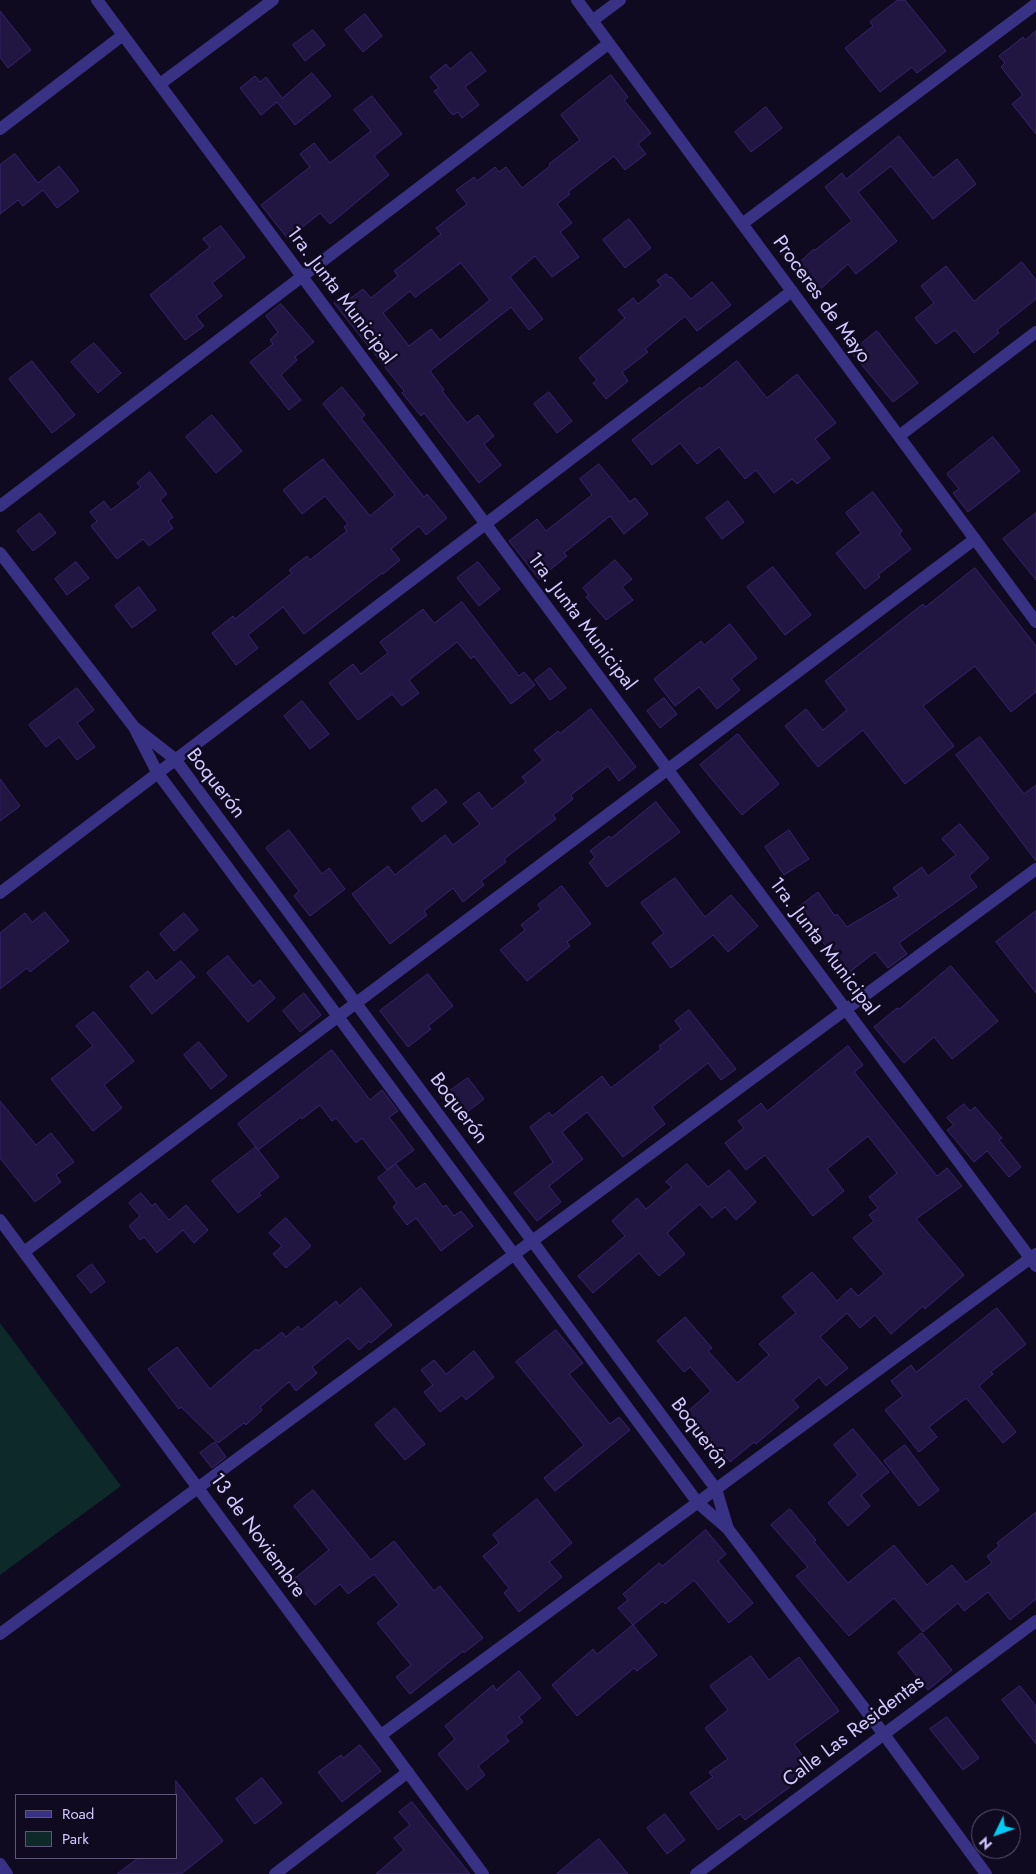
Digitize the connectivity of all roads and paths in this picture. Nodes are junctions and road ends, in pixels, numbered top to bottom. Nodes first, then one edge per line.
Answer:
1 (97, 0) edge
2 (273, 0) edge
3 (577, 0) edge
4 (620, 0) edge
5 (1036, 4) edge
6 (592, 21) junction
7 (123, 35) junction
8 (608, 44) junction
9 (160, 84) junction
10 (0, 129) edge
11 (742, 224) junction
12 (302, 276) junction
13 (792, 291) junction
14 (1036, 332) edge
15 (899, 436) junction
16 (0, 506) edge
17 (486, 524) junction
18 (975, 539) junction
19 (0, 553) edge
20 (1036, 622) edge
21 (134, 727) junction
22 (175, 759) junction
23 (668, 769) junction
24 (157, 772) junction
25 (1036, 869) edge
26 (0, 892) edge
27 (356, 1003) junction
28 (846, 1009) junction
29 (338, 1017) junction
30 (0, 1220) edge
31 (532, 1241) junction
32 (24, 1252) junction
33 (514, 1255) junction
34 (1034, 1260) edge
35 (198, 1488) junction
36 (716, 1489) junction
37 (698, 1503) junction
38 (728, 1529) junction
39 (1036, 1621) edge
40 (0, 1634) edge
41 (883, 1733) junction
42 (381, 1735) junction
43 (408, 1772) junction
44 (0, 1864) edge
45 (7, 1874) edge
46 (275, 1874) edge
47 (484, 1874) edge
48 (696, 1874) edge
49 (986, 1874) edge

1 - 7 street, 1ra. Junta Municipal
2 - 9 street
3 - 6 street, Proceres de Mayo
4 - 6 street
5 - 11 street
6 - 8 street, Proceres de Mayo
7 - 9 street, 1ra. Junta Municipal
7 - 10 street
8 - 11 street, Proceres de Mayo
8 - 12 street
9 - 12 street, 1ra. Junta Municipal
11 - 13 street, Proceres de Mayo
12 - 16 street
12 - 17 street, 1ra. Junta Municipal
13 - 15 street, Proceres de Mayo
13 - 17 street
14 - 15 street
15 - 18 street, Proceres de Mayo
17 - 22 street
17 - 23 street, 1ra. Junta Municipal
18 - 20 street, Proceres de Mayo
18 - 23 street
19 - 21 street, Boquerón
21 - 22 street, Boquerón
21 - 24 street, Boquerón
22 - 24 street
22 - 27 street, Boquerón
23 - 27 street
23 - 28 street, 1ra. Junta Municipal
24 - 26 street
24 - 29 street, Boquerón
25 - 28 street
27 - 29 street
27 - 31 street, Boquerón
28 - 31 street
28 - 34 street, 1ra. Junta Municipal
29 - 32 street
29 - 33 street, Boquerón
30 - 32 street, 13 de Noviembre
31 - 33 street
31 - 36 street, Boquerón
32 - 35 street, 13 de Noviembre
33 - 35 street
33 - 37 street, Boquerón
34 - 36 street
35 - 40 street
35 - 42 street, 13 de Noviembre
36 - 37 street
36 - 38 street, Boquerón
37 - 38 street, Boquerón
37 - 42 street
38 - 41 street, Boquerón
39 - 41 street, Calle Las Residentas
41 - 48 street, Calle Las Residentas
41 - 49 street, Boquerón
42 - 43 street, 13 de Noviembre
43 - 46 street
43 - 47 street, 13 de Noviembre
44 - 45 street

